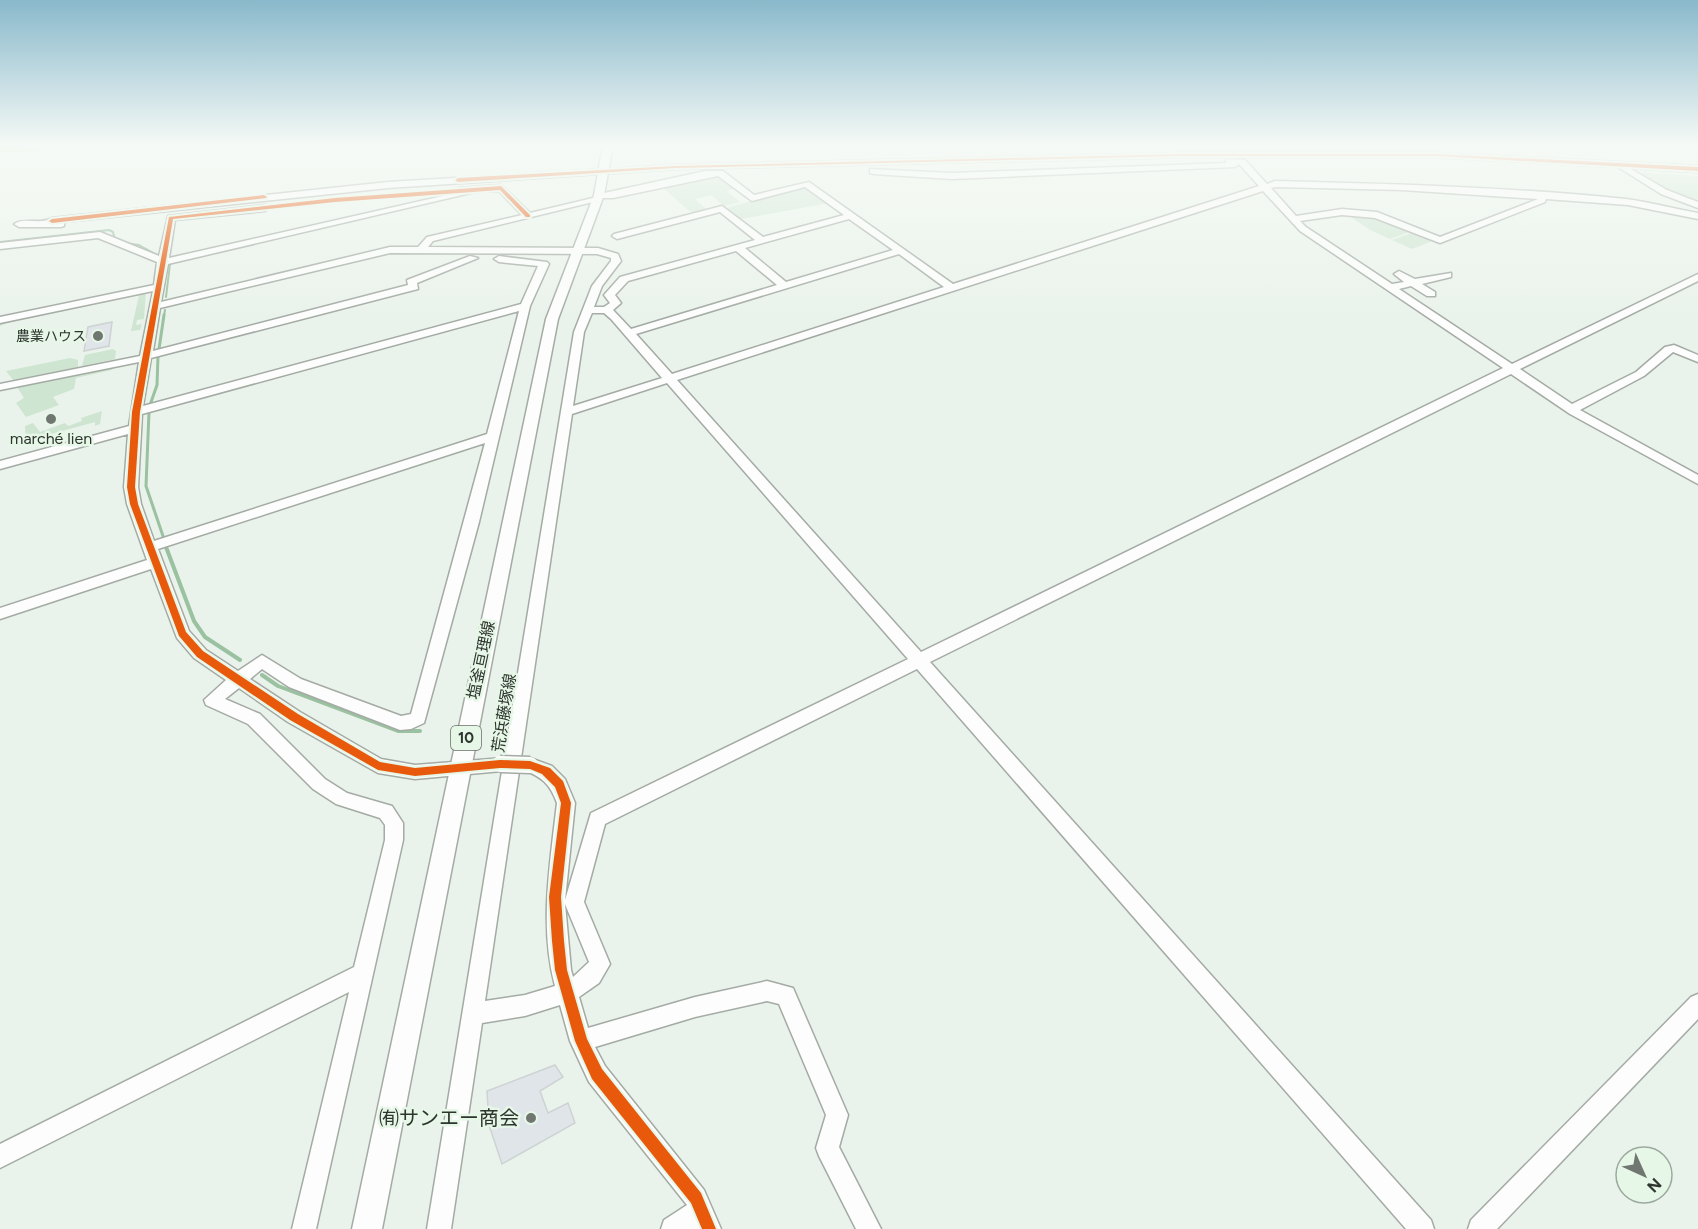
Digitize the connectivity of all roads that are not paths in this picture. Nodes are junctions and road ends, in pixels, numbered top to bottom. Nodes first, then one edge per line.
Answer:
1 (226, 202) edge
2 (314, 202) edge
3 (426, 202) edge
4 (515, 202) edge
5 (581, 202) edge
6 (596, 202) edge
7 (831, 202) edge
8 (1217, 202) edge
9 (1278, 202) edge
10 (1536, 202) edge
11 (1630, 202) edge
12 (528, 216) junction
13 (850, 216) junction
14 (1698, 216) edge
15 (171, 218) junction
16 (1293, 219) junction
17 (52, 221) dead end
18 (19, 224) dead end
19 (617, 236) dead end
20 (762, 241) junction
21 (0, 246) edge
22 (738, 247) junction
23 (421, 249) junction
24 (578, 251) junction
25 (900, 251) junction
26 (473, 258) junction
27 (162, 262) junction
28 (1399, 274) dead end
29 (1447, 275) dead end
30 (1698, 276) edge
31 (1413, 283) junction
32 (158, 286) junction
33 (784, 286) junction
34 (952, 288) junction
35 (1390, 288) junction
36 (1431, 294) dead end
37 (156, 306) junction
38 (525, 306) junction
39 (587, 310) junction
40 (607, 310) junction
41 (0, 320) edge
42 (629, 333) junction
43 (145, 357) junction
44 (1698, 360) edge
45 (1511, 368) junction
46 (671, 379) junction
47 (0, 387) edge
48 (1572, 409) junction
49 (136, 412) junction
50 (567, 412) junction
51 (135, 428) junction
52 (494, 436) junction
53 (0, 465) edge
54 (1695, 476) edge
55 (150, 547) junction
56 (156, 562) junction
57 (0, 614) edge
58 (920, 661) junction
59 (237, 679) junction
60 (461, 768) junction
61 (362, 974) junction
62 (567, 992) junction
63 (1698, 1004) edge
64 (474, 1013) junction
65 (581, 1041) junction
66 (0, 1156) edge
67 (705, 1219) edge
68 (304, 1229) edge
69 (367, 1229) edge
70 (439, 1229) edge
71 (673, 1229) edge
72 (870, 1229) edge
73 (1422, 1229) edge
74 (1480, 1229) edge

1 - 17 street
2 - 15 street
3 - 27 street
4 - 12 street
5 - 12 street
6 - 24 main road, 塩釜亘理線 / 10
7 - 13 street
8 - 34 street
9 - 16 street
10 - 16 street
11 - 14 street
12 - 23 street
13 - 20 street
13 - 25 street
15 - 18 street
15 - 27 street
16 - 35 street
19 - 20 street
20 - 22 street
21 - 27 street
22 - 33 street
22 - 40 street
23 - 24 street
23 - 26 street
23 - 37 street
24 - 39 street, 荒浜藤塚線
24 - 60 main road, 塩釜亘理線 / 10
25 - 33 street
25 - 34 street
26 - 38 street
26 - 43 street
27 - 32 street
28 - 31 street
29 - 31 street
30 - 45 street
31 - 35 street
31 - 36 street
32 - 37 street
32 - 41 street
33 - 42 street
34 - 46 street
35 - 45 street
37 - 43 street
38 - 49 street
38 - 52 street
39 - 40 street
39 - 50 street, 荒浜藤塚線
40 - 42 street
42 - 46 street
43 - 47 street
43 - 49 street
44 - 48 street
45 - 48 street
45 - 58 street
46 - 50 street
46 - 58 street
48 - 54 street
49 - 51 street
50 - 64 street, 荒浜藤塚線
51 - 53 street
51 - 55 street
52 - 55 street
52 - 59 street
55 - 56 street
56 - 57 street
56 - 59 street
58 - 62 street
58 - 73 street
59 - 60 street
59 - 61 street
60 - 62 street, bridge
60 - 69 main road, 塩釜亘理線 / 10
61 - 66 street
61 - 68 street
62 - 64 street
62 - 65 street
63 - 74 street
64 - 70 street, 荒浜藤塚線
65 - 67 street
65 - 72 street
67 - 71 street

